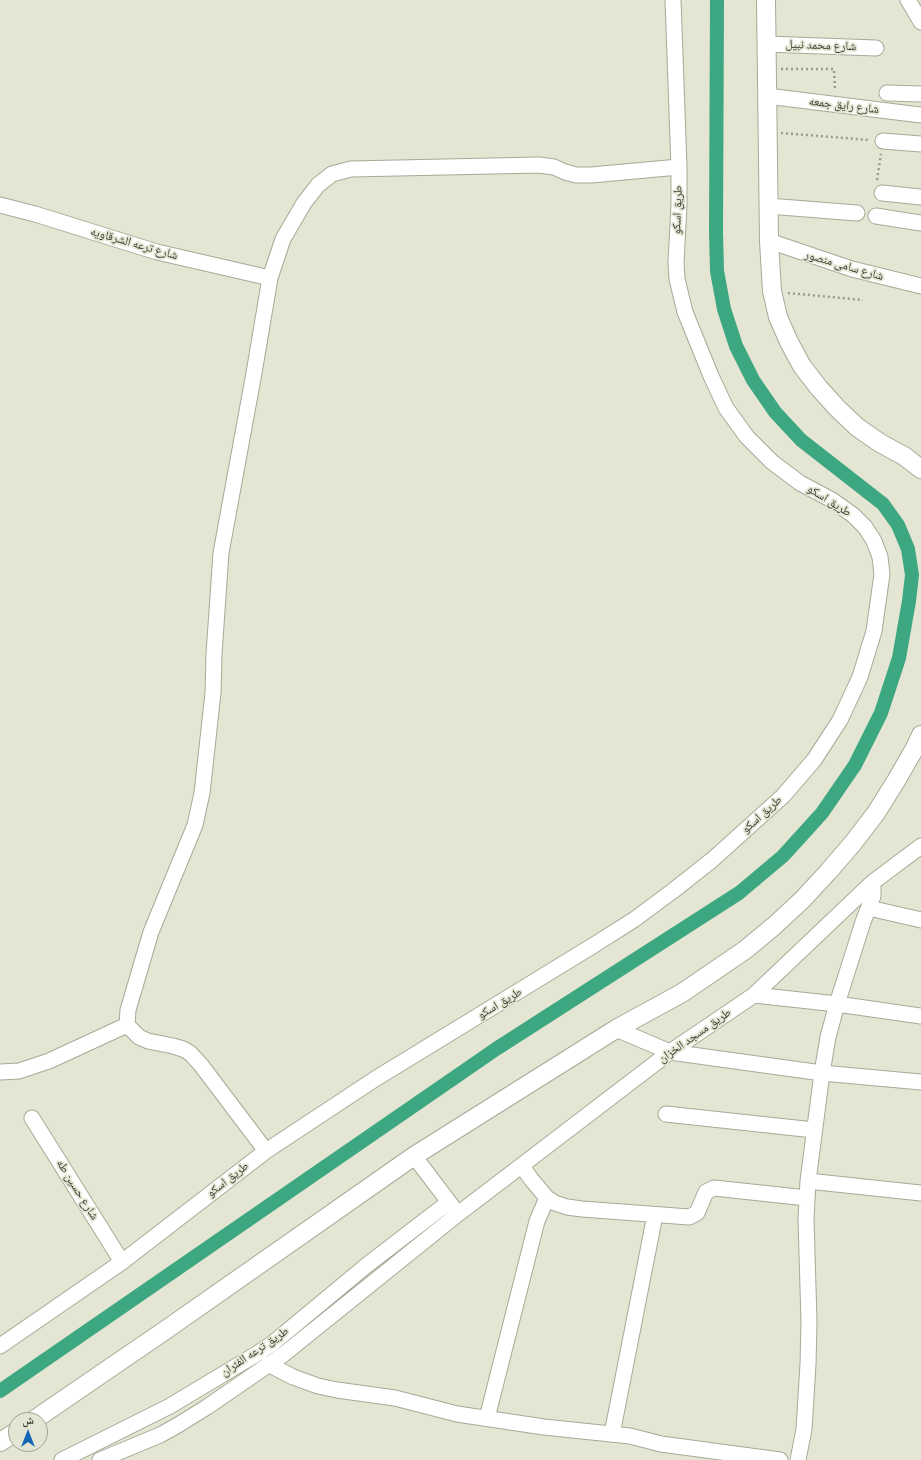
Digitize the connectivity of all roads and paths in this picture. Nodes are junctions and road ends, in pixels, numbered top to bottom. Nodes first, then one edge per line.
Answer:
1 (673, 0) edge
2 (766, 0) edge
3 (908, 0) edge
4 (921, 22) edge
5 (766, 44) junction
6 (876, 48) dead end
7 (766, 69) junction
8 (887, 93) dead end
9 (921, 94) edge
10 (767, 96) junction
11 (836, 105) junction
12 (921, 115) edge
13 (767, 132) junction
14 (883, 141) junction
15 (921, 144) edge
16 (679, 167) junction
17 (882, 194) joint
18 (921, 196) edge
19 (0, 205) edge
20 (768, 206) junction
21 (856, 213) dead end
22 (876, 216) dead end
23 (921, 223) edge
24 (769, 241) junction
25 (270, 278) junction
26 (921, 286) edge
27 (772, 291) junction
28 (863, 300) dead end
29 (921, 468) edge
30 (921, 735) edge
31 (921, 846) edge
32 (873, 882) junction
33 (869, 908) junction
34 (921, 920) edge
35 (754, 995) junction
36 (837, 1004) junction
37 (921, 1016) edge
38 (127, 1025) junction
39 (616, 1029) junction
40 (670, 1052) junction
41 (0, 1072) edge
42 (822, 1073) junction
43 (921, 1082) edge
44 (666, 1114) dead end
45 (32, 1118) dead end
46 (814, 1130) junction
47 (266, 1151) junction
48 (414, 1156) junction
49 (522, 1166) junction
50 (808, 1181) junction
51 (921, 1193) edge
52 (547, 1198) junction
53 (807, 1198) junction
54 (449, 1202) junction
55 (458, 1214) junction
56 (655, 1215) junction
57 (122, 1262) junction
58 (0, 1346) edge
59 (268, 1364) junction
60 (46, 1412) edge
61 (487, 1418) junction
62 (612, 1434) junction
63 (62, 1460) edge
64 (100, 1460) edge
65 (780, 1460) edge
66 (798, 1460) edge

1 - 16 street, طريق اسكو
2 - 5 street
3 - 4 street
5 - 6 street, شارع محمد نبيل
5 - 7 street
7 - 10 street
7 - 11 path
8 - 9 street
10 - 11 street, شارع رايق جمعه
10 - 13 street
11 - 12 street, شارع رايق جمعه
13 - 14 path
13 - 20 street
14 - 15 street
14 - 17 path
16 - 25 street
16 - 47 street, طريق اسكو
17 - 18 street
19 - 25 street, شارع ترعه الشرقاويه
20 - 21 street
20 - 24 street
22 - 23 street
24 - 26 street, شارع سامى منصور
24 - 27 street
25 - 38 street
27 - 28 path
27 - 29 street
30 - 39 street
31 - 32 street, طريق مسجد الخزان
32 - 33 street
32 - 35 street, طريق مسجد الخزان
33 - 34 street
33 - 36 street
35 - 36 street
35 - 40 street, طريق مسجد الخزان
36 - 37 street
36 - 42 street
38 - 41 street
38 - 47 street
39 - 40 street
39 - 48 street
40 - 42 street
40 - 49 street, طريق مسجد الخزان
42 - 43 street
42 - 46 street
44 - 46 street
45 - 57 street, شارع حسين طه
46 - 50 street
47 - 57 street, طريق اسكو
48 - 54 street
48 - 60 street
49 - 52 street
49 - 55 street, طريق مسجد الخزان
50 - 51 street
50 - 53 street
52 - 56 street
52 - 61 street
53 - 56 street
53 - 66 street
54 - 55 street
54 - 63 street, طريق ترعه الفئران
55 - 59 street, طريق ترعه الفئران
56 - 62 street
57 - 58 street, طريق اسكو
59 - 61 street
59 - 64 street, طريق ترعه الفئران
61 - 62 street
62 - 65 street

